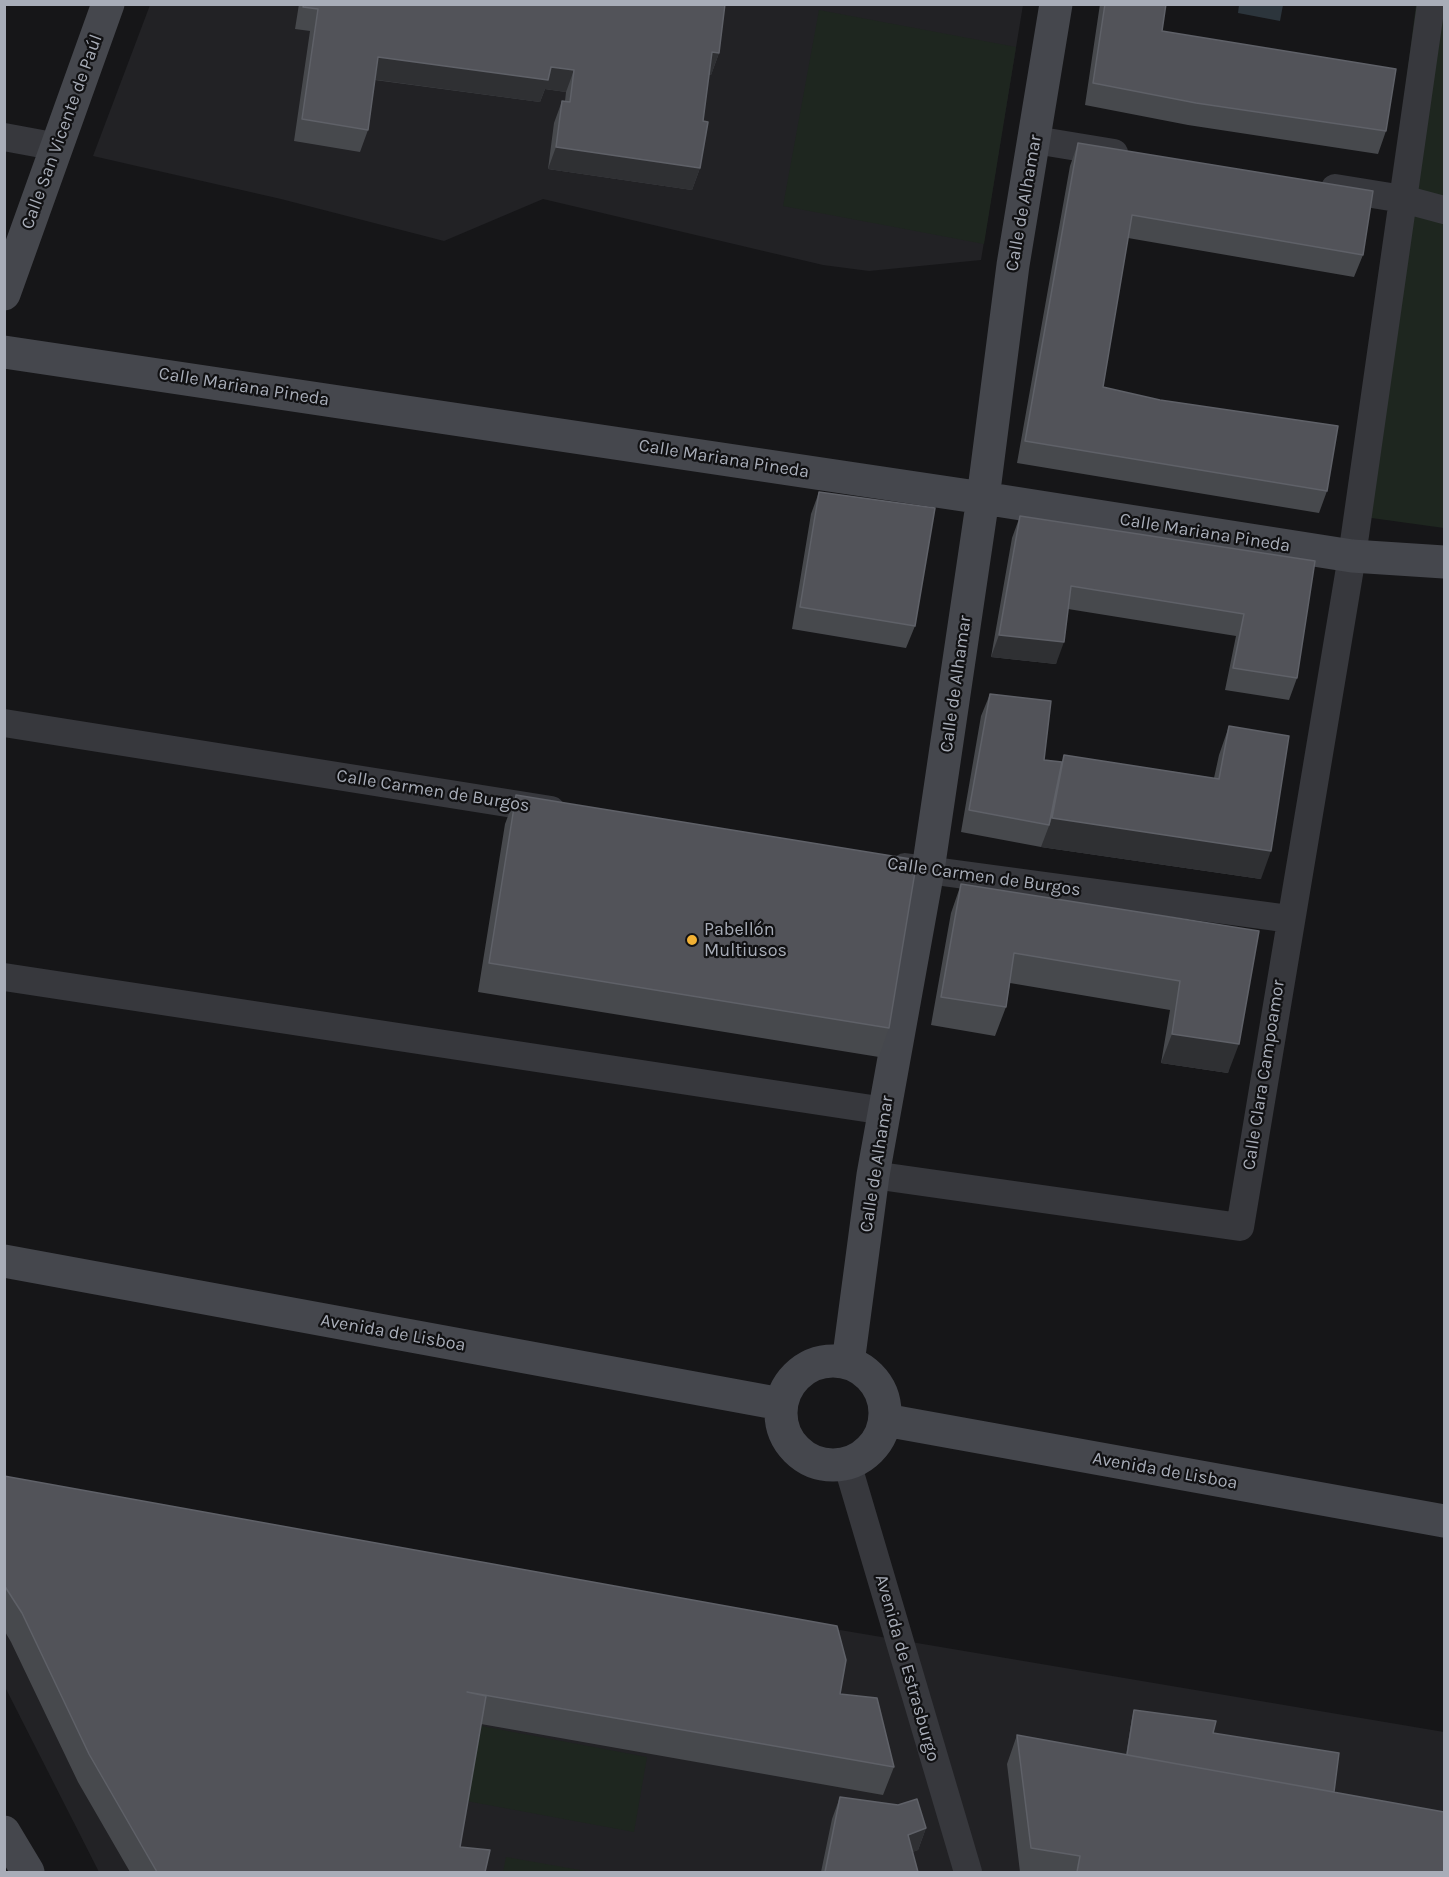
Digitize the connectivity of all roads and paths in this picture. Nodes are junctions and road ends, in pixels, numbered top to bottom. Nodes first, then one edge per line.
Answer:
1 (108, 4) edge
2 (1056, 4) edge
3 (1431, 4) edge
4 (4, 137) edge
5 (1035, 140) junction
6 (57, 147) junction
7 (1138, 157) edge
8 (1311, 184) edge
9 (1403, 199) junction
10 (1444, 210) edge
11 (4, 294) edge
12 (4, 352) edge
13 (983, 498) junction
14 (1352, 556) junction
15 (1444, 562) edge
16 (4, 723) edge
17 (573, 814) edge
18 (881, 863) edge
19 (928, 870) junction
20 (1290, 919) junction
21 (4, 976) edge
22 (885, 1111) junction
23 (873, 1175) junction
24 (4, 1261) edge
25 (848, 1363) junction
26 (781, 1404) junction
27 (885, 1420) junction
28 (847, 1463) junction
29 (1444, 1521) edge
30 (4, 1832) edge
31 (28, 1872) edge
32 (968, 1872) edge

1 - 6 street, Calle San Vicente de Paúl
2 - 5 street, Calle de Alhamar
3 - 9 street, Calle Clara Campoamor
4 - 6 street
5 - 7 street
5 - 13 street, Calle de Alhamar
6 - 11 street, Calle San Vicente de Paúl
8 - 9 street
9 - 10 street
9 - 14 street, Calle Clara Campoamor
12 - 13 street, Calle Mariana Pineda
13 - 14 street, Calle Mariana Pineda
13 - 19 street, Calle de Alhamar
14 - 15 street, Calle Mariana Pineda
14 - 20 street, Calle Clara Campoamor
16 - 17 street, Calle Carmen de Burgos
18 - 19 street, Calle Carmen de Burgos
19 - 20 street, Calle Carmen de Burgos
19 - 22 street, Calle de Alhamar
20 - 23 street, Calle Clara Campoamor
21 - 22 street
22 - 23 street, Calle de Alhamar
23 - 25 street, Calle de Alhamar
24 - 26 street, Avenida de Lisboa
25 - 26 street
25 - 27 street
26 - 28 street
27 - 28 street
27 - 29 street, Avenida de Lisboa
28 - 32 street, Avenida de Estrasburgo
30 - 31 street

